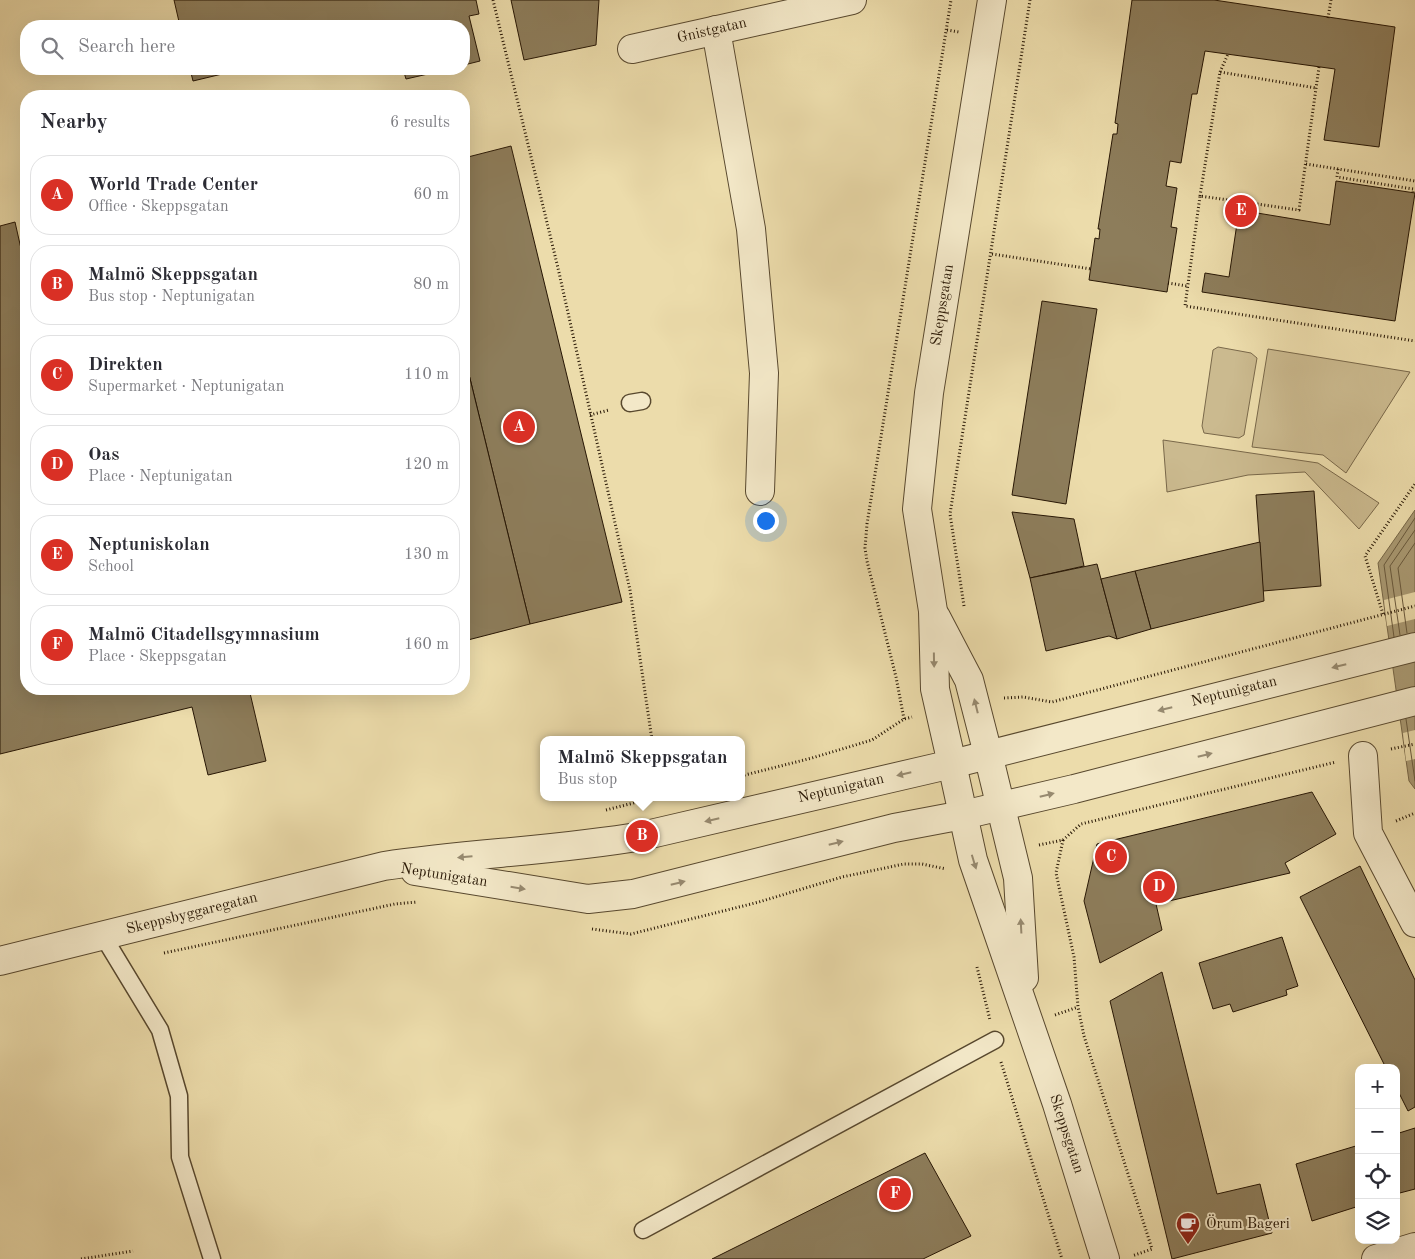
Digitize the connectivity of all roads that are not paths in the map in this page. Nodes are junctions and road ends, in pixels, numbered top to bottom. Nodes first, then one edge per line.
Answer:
1 (852, 0) edge
2 (992, 0) edge
3 (716, 30) junction
4 (632, 49) dead end
5 (760, 492) dead end
6 (933, 611) junction
7 (1415, 647) edge
8 (1405, 704) edge
9 (988, 754) junction
10 (1363, 756) road end
11 (952, 764) junction
12 (1000, 807) junction
13 (963, 815) junction
14 (384, 866) junction
15 (1415, 923) edge
16 (103, 936) junction
17 (0, 961) edge
18 (1025, 1010) junction
19 (995, 1040) road end
20 (643, 1230) dead end
21 (1415, 1247) edge
22 (1117, 1258) edge
23 (212, 1259) edge
24 (1376, 1259) edge

1 - 3 street, Gnistgatan
2 - 6 street, Skeppsgatan
3 - 4 street, Gnistgatan
3 - 5 street
9 -> 6 street, Skeppsgatan
6 -> 11 street, Skeppsgatan
7 -> 9 street, Neptunigatan
12 -> 8 street, Neptunigatan
9 - 11 street, Neptunigatan
9 - 12 street, Skeppsgatan
10 - 15 street
11 - 13 street, Skeppsgatan
11 -> 14 street, Neptunigatan
12 - 13 street, Neptunigatan
18 -> 12 street, Skeppsgatan
14 -> 13 street, Neptunigatan
13 -> 18 street, Skeppsgatan
14 - 16 street, Skeppsbyggaregatan
16 - 17 street, Skeppsbyggaregatan
16 - 23 lane
18 - 22 street, Skeppsgatan
19 - 20 lane
21 - 24 street

